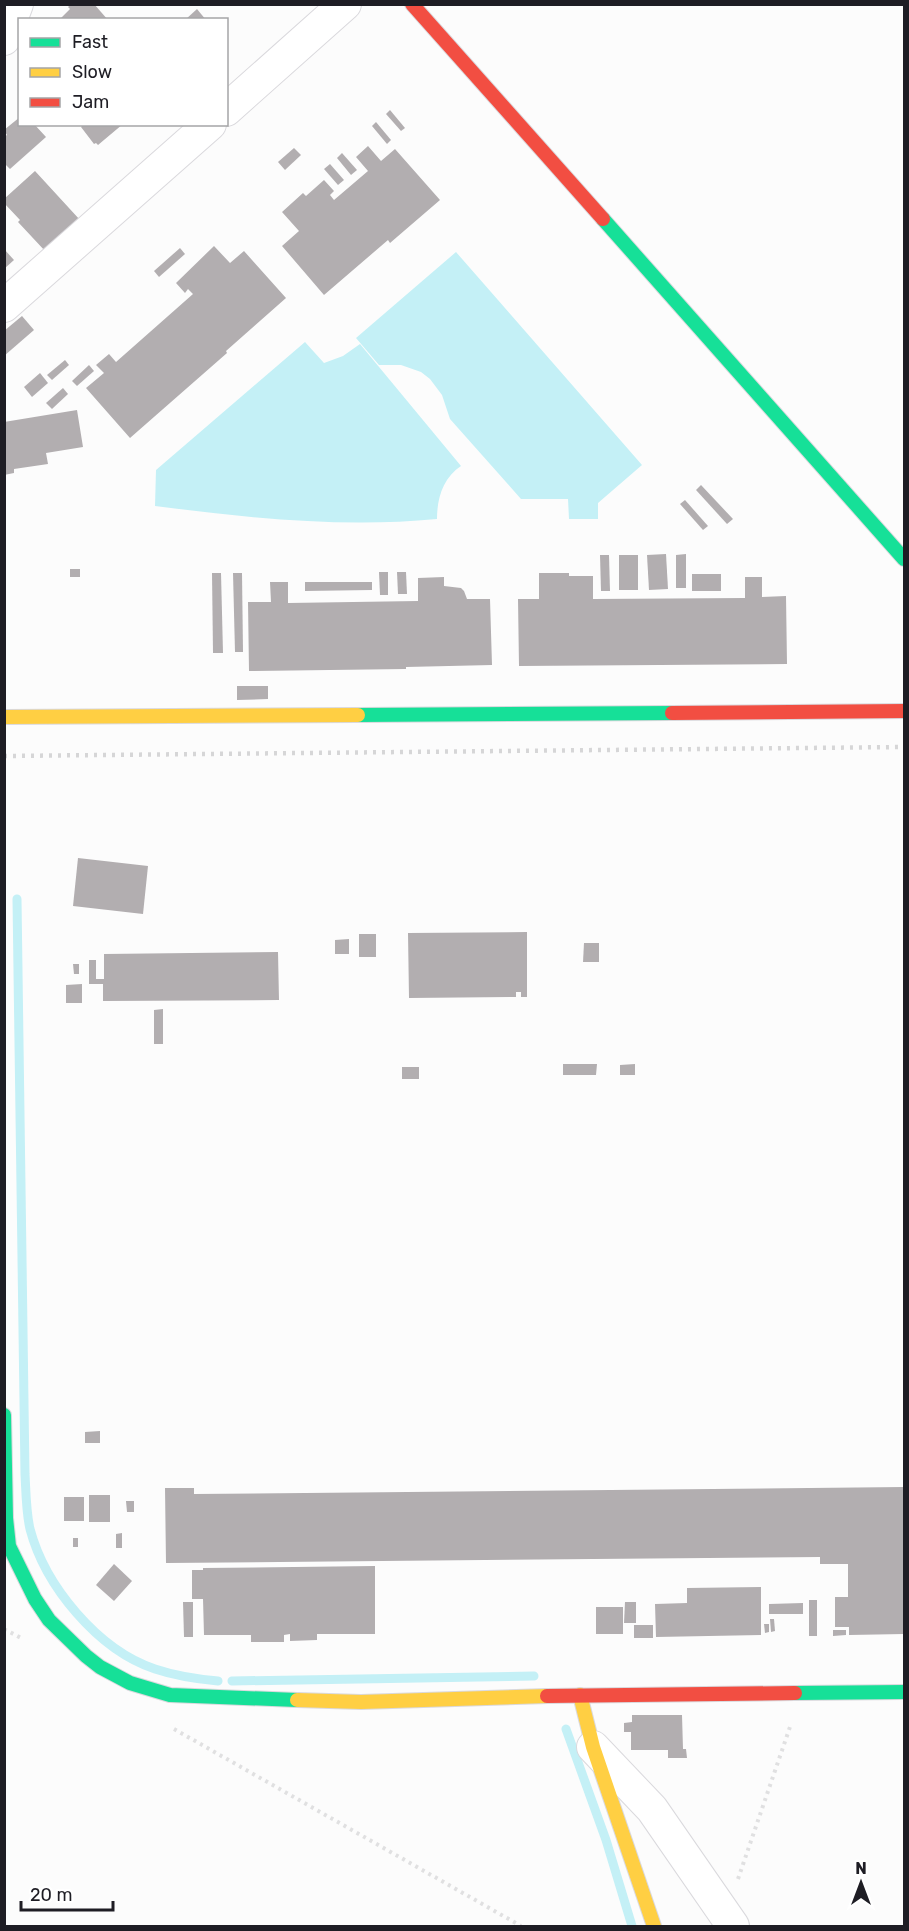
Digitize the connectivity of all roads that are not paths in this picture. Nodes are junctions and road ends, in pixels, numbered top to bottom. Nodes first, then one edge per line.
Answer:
1 (17, 4) edge
2 (345, 4) edge
3 (412, 4) edge
4 (4, 39) edge
5 (228, 108) edge
6 (208, 126) edge
7 (4, 306) edge
8 (904, 559) edge
9 (904, 711) edge
10 (4, 717) edge
11 (4, 1415) edge
12 (904, 1692) edge
13 (580, 1695) junction
14 (593, 1747) junction
15 (729, 1921) edge
16 (654, 1926) edge

1 - 4 street
2 - 5 street
3 - 8 street
6 - 7 street
9 - 10 street
11 - 13 street
12 - 13 street
13 - 14 street
14 - 15 street
14 - 16 street

